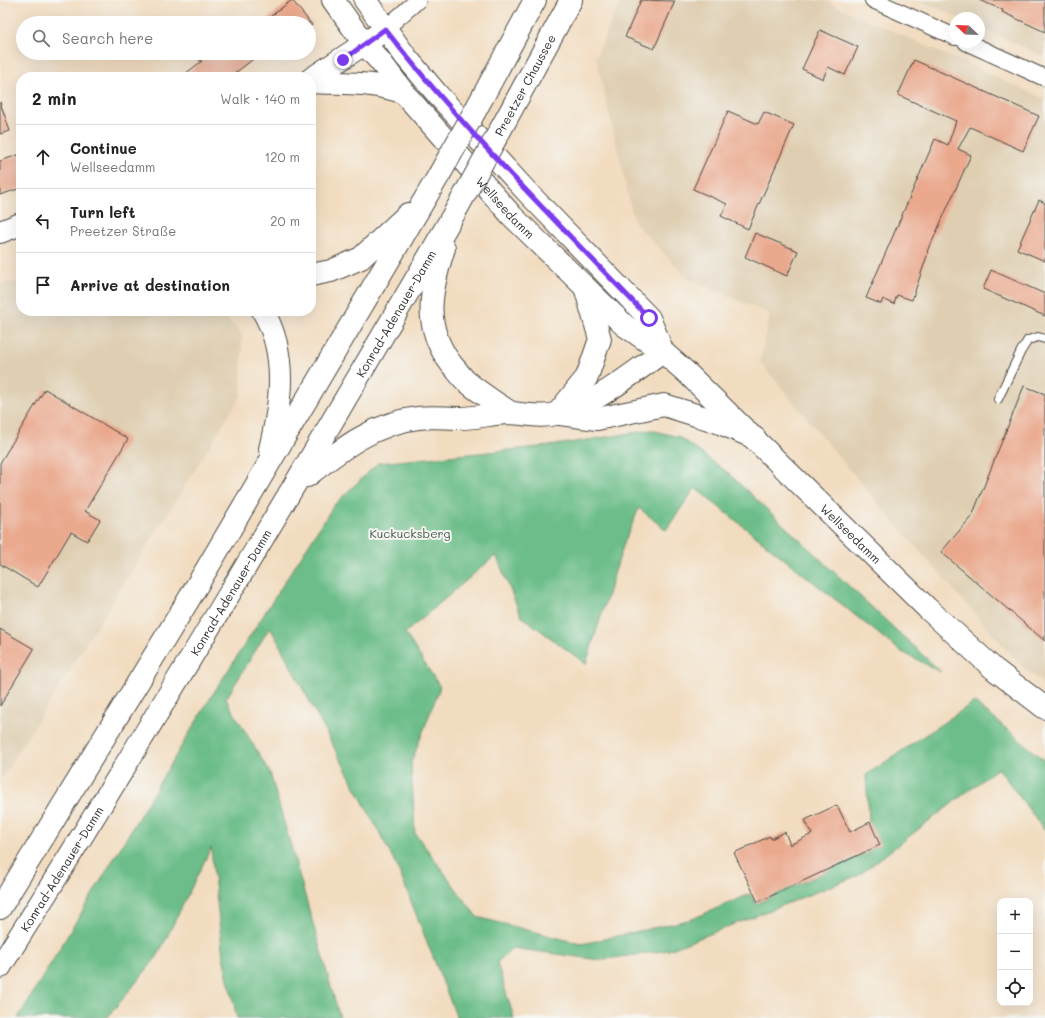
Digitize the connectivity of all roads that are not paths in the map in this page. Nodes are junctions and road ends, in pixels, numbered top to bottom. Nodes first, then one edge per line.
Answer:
1 (333, 0) edge
2 (365, 0) edge
3 (418, 0) edge
4 (535, 0) edge
5 (571, 0) edge
6 (873, 0) edge
7 (385, 29) junction
8 (949, 34) edge
9 (365, 45) junction
10 (979, 48) edge
11 (316, 78) edge
12 (1045, 78) edge
13 (316, 81) edge
14 (404, 93) junction
15 (426, 196) junction
16 (455, 212) junction
17 (16, 226) edge
18 (0, 232) edge
19 (316, 274) edge
20 (585, 287) junction
21 (265, 316) edge
22 (1045, 339) edge
23 (663, 352) junction
24 (998, 399) dead end
25 (512, 413) junction
26 (557, 414) junction
27 (755, 438) junction
28 (264, 474) junction
29 (298, 482) junction
30 (1045, 708) edge
31 (0, 908) edge
32 (0, 967) edge

1 - 9 main road, Wellseedamm
2 - 7 main road, Wellseedamm
3 - 7 street
4 - 15 main road, bridge
5 - 16 main road, Preetzer Chaussee, bridge
6 - 8 street
7 - 9 main road
7 - 23 main road, Wellseedamm
9 - 11 main road
9 - 14 main road, Wellseedamm
10 - 12 street
13 - 14 main road
14 - 20 main road, Wellseedamm
15 - 19 main road
15 - 28 main road
16 - 25 main road
16 - 29 main road, Konrad-Adenauer-Damm
17 - 18 main road
20 - 23 main road, Wellseedamm
20 - 26 main road
21 - 28 main road
22 - 24 lane
23 - 26 main road
23 - 27 main road, Wellseedamm
25 - 26 main road
25 - 29 main road
26 - 27 main road
27 - 30 main road, Wellseedamm
28 - 31 main road
29 - 32 main road, Konrad-Adenauer-Damm

